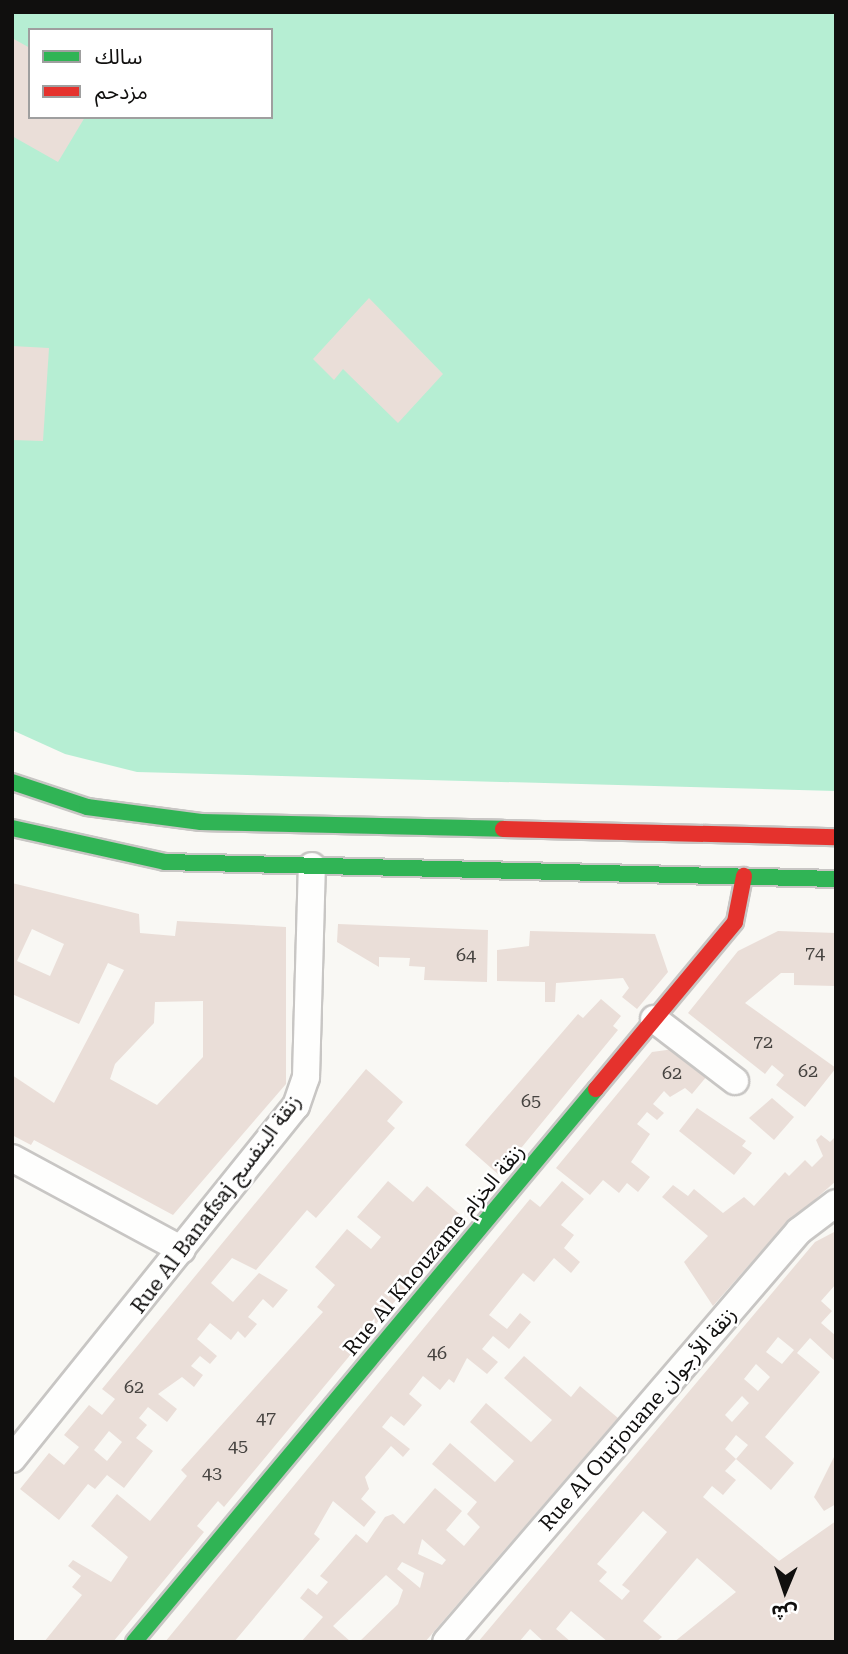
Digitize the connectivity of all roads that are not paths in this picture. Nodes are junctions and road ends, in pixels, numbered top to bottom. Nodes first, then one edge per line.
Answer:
1 (12, 782) edge
2 (12, 828) edge
3 (836, 837) edge
4 (312, 866) junction
5 (744, 876) junction
6 (836, 879) edge
7 (654, 1019) junction
8 (735, 1081) dead end
9 (12, 1158) edge
10 (836, 1203) edge
11 (182, 1250) junction
12 (12, 1459) edge
13 (134, 1642) edge
14 (446, 1642) edge

1 - 3 main road
2 - 4 main road
4 - 5 main road
4 - 11 street, Rue Al Banafsaj زنقة البنفسج
5 - 6 main road
5 - 7 main road, Rue Al Khouzame زنقة الخزام
7 - 8 street
7 - 13 main road, Rue Al Khouzame زنقة الخزام
9 - 11 street
10 - 14 street, Rue Al Ourjouane زنقة الأرجوان
11 - 12 street, Rue Al Banafsaj زنقة البنفسج

